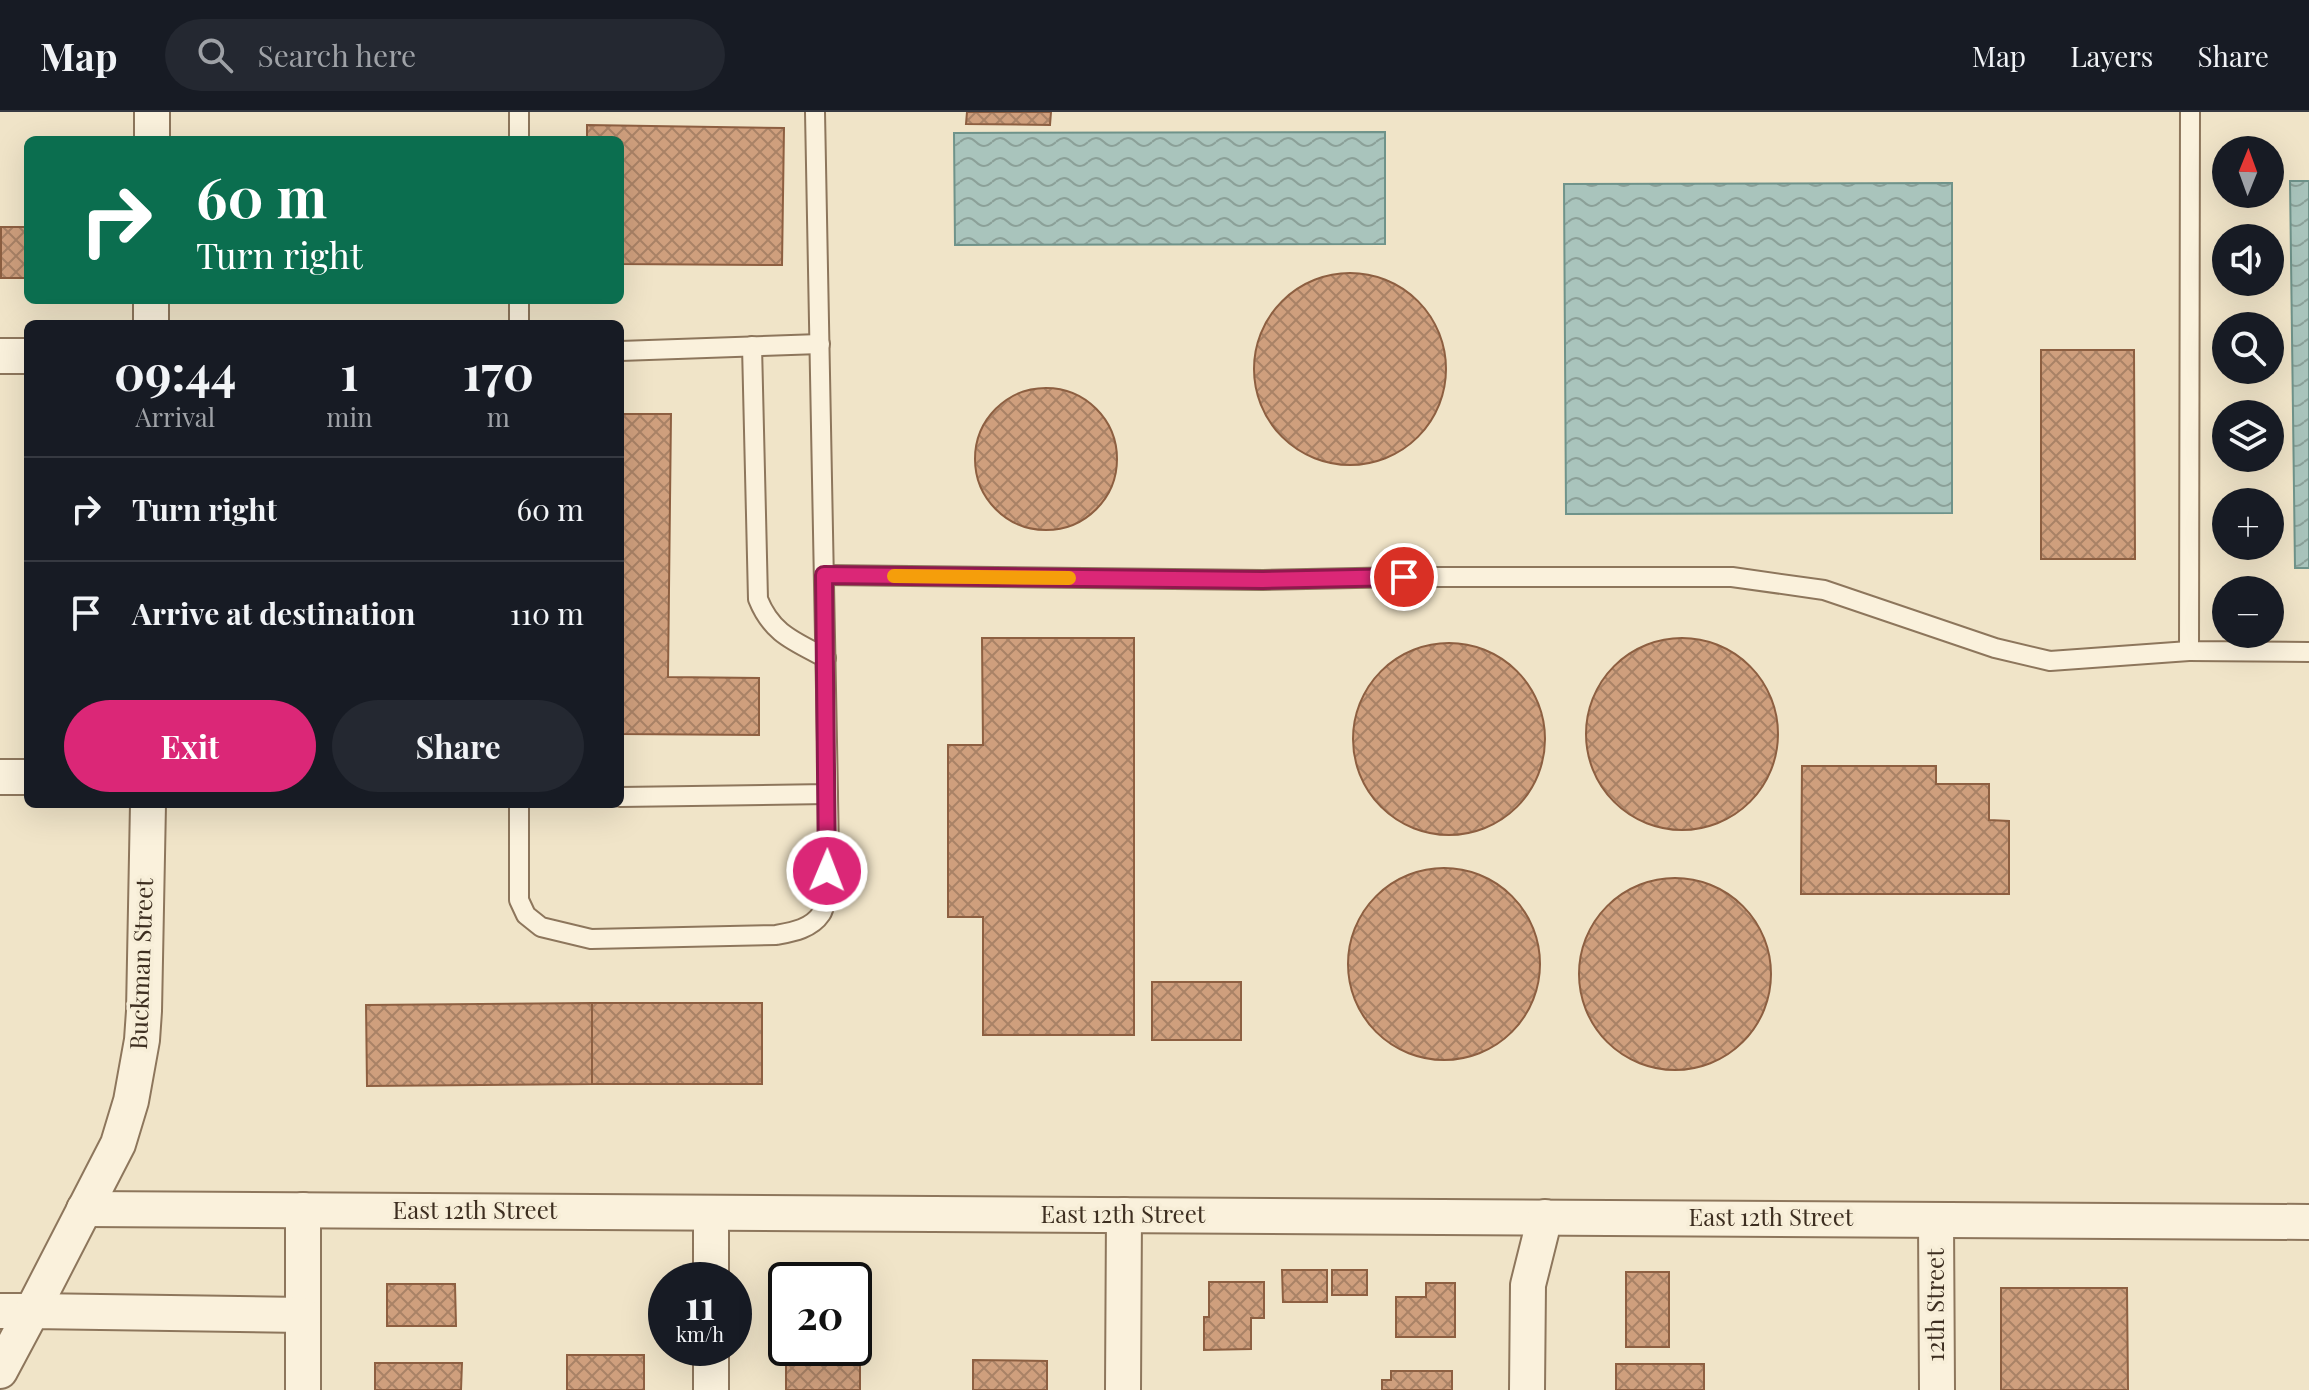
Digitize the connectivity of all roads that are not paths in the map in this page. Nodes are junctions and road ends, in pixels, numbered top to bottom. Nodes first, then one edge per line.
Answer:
1 (152, 112) edge
2 (519, 112) edge
3 (815, 112) edge
4 (2190, 112) edge
5 (152, 136) edge
6 (519, 136) edge
7 (820, 344) junction
8 (752, 346) junction
9 (624, 351) edge
10 (0, 356) edge
11 (24, 356) edge
12 (824, 575) junction
13 (2189, 651) junction
14 (2309, 652) edge
15 (826, 658) junction
16 (0, 777) edge
17 (24, 777) edge
18 (828, 794) junction
19 (624, 797) edge
20 (148, 808) edge
21 (519, 808) edge
22 (84, 1209) junction
23 (303, 1210) junction
24 (711, 1213) junction
25 (1124, 1215) junction
26 (1545, 1217) junction
27 (1936, 1220) junction
28 (2309, 1222) edge
29 (711, 1262) edge
30 (16, 1311) edge
31 (303, 1315) junction
32 (711, 1366) edge
33 (0, 1371) edge
34 (303, 1390) edge
35 (711, 1390) edge
36 (1123, 1390) edge
37 (1527, 1390) edge
38 (1937, 1390) edge

1 - 5 street
2 - 6 lane
3 - 7 lane
4 - 13 lane
7 - 8 lane
7 - 12 lane
8 - 9 lane
8 - 15 lane
10 - 11 street
12 - 13 lane
12 - 15 lane
13 - 14 lane
15 - 18 lane
16 - 17 street
18 - 19 lane
18 - 21 lane
20 - 22 street, Buckman Street
22 - 23 street, East 12th Street
22 - 30 street
23 - 24 street, East 12th Street
23 - 31 street
24 - 25 street, East 12th Street
24 - 29 street
25 - 26 street, East 12th Street
25 - 36 street
26 - 27 street, East 12th Street
26 - 37 street
27 - 28 street, East 12th Street
27 - 38 street, 12th Street
30 - 31 street
30 - 33 street
31 - 34 street
32 - 35 street

